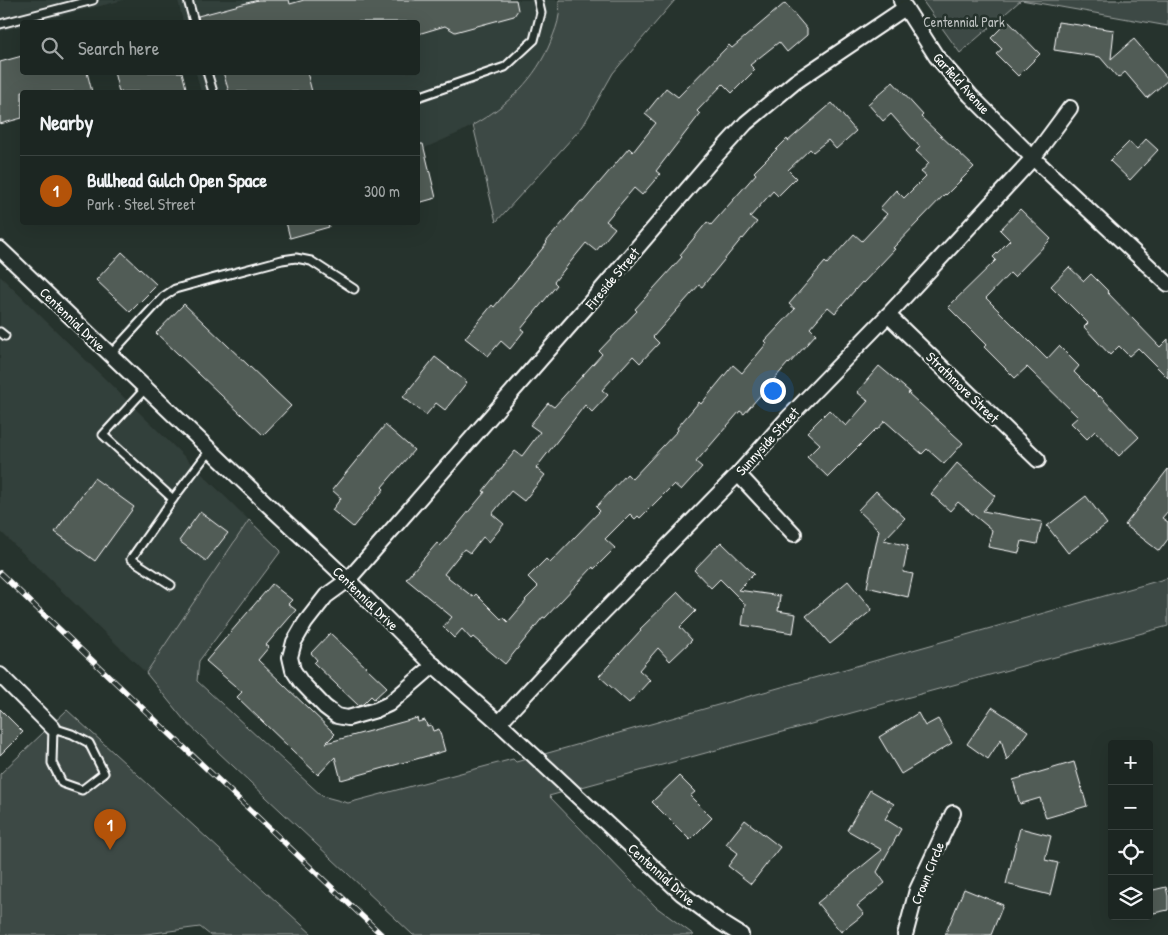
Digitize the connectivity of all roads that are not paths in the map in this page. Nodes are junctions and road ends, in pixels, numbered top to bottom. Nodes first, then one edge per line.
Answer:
1 (93, 0) edge
2 (188, 0) edge
3 (538, 0) edge
4 (903, 4) edge
5 (193, 20) edge
6 (0, 24) edge
7 (208, 75) edge
8 (212, 90) edge
9 (420, 96) edge
10 (1070, 108) dead end
11 (1033, 158) junction
12 (0, 249) edge
13 (1168, 284) edge
14 (354, 289) dead end
15 (888, 315) junction
16 (110, 355) junction
17 (146, 388) junction
18 (210, 450) junction
19 (1038, 460) dead end
20 (738, 474) junction
21 (173, 499) junction
22 (794, 534) dead end
23 (348, 580) junction
24 (171, 585) dead end
25 (434, 665) junction
26 (0, 675) edge
27 (499, 723) junction
28 (53, 728) junction
29 (952, 814) dead end
30 (741, 935) edge
31 (905, 935) edge

1 - 6 lane
2 - 5 lane
3 - 9 lane
4 - 11 street, Garfield Avenue
4 - 23 street, Fireside Street
7 - 8 lane
10 - 11 street
11 - 13 street, Garfield Avenue
11 - 15 street, Sunnyside Street
12 - 16 street, Centennial Drive
14 - 16 lane
15 - 19 street, Strathmore Street
15 - 20 street, Sunnyside Street
16 - 17 street, Centennial Drive
17 - 18 street, Centennial Drive
17 - 21 lane
18 - 21 lane
18 - 23 street, Centennial Drive
20 - 22 street
20 - 27 street, Sunnyside Street
21 - 24 lane
23 - 25 street, Centennial Drive
23 - 25 street
25 - 27 street, Centennial Drive
26 - 28 street
27 - 30 street, Centennial Drive
28 - 28 lane
29 - 31 street, Crown Circle

